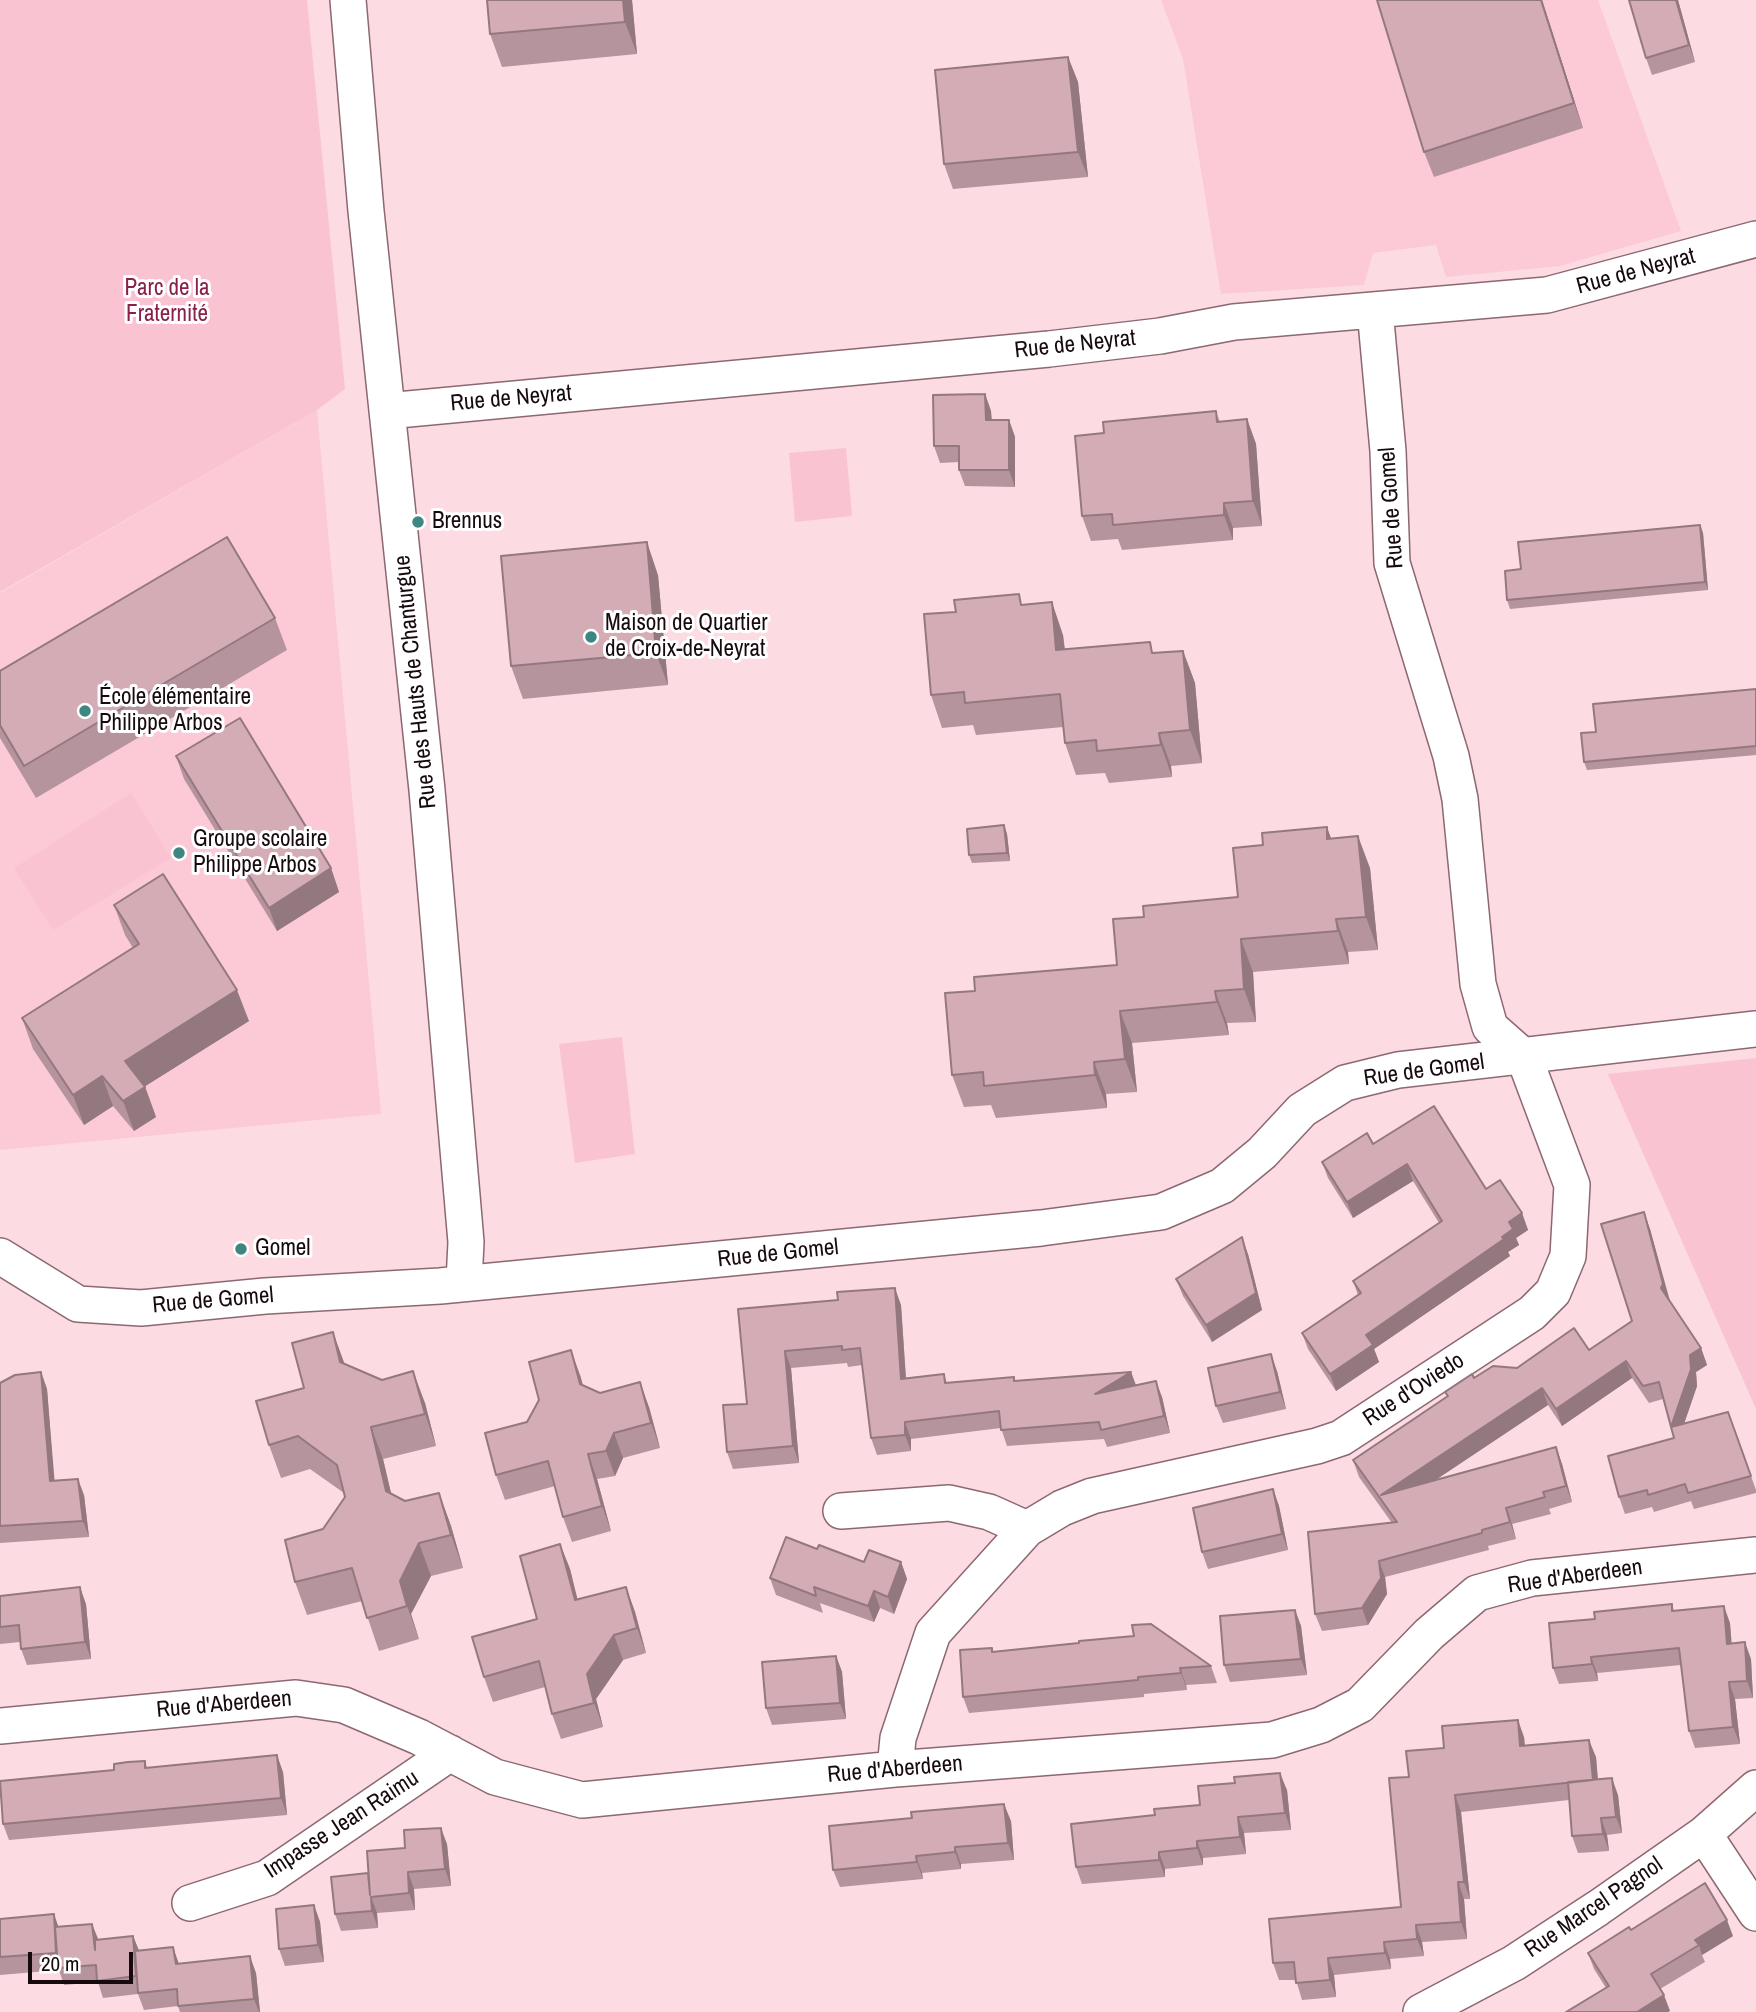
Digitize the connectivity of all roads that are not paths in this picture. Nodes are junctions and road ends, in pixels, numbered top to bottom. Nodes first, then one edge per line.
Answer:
1 (348, 0) edge
2 (1756, 239) edge
3 (1375, 310) junction
4 (387, 411) junction
5 (1756, 1029) edge
6 (1524, 1057) junction
7 (0, 1256) edge
8 (464, 1282) junction
9 (841, 1511) dead end
10 (1027, 1529) junction
11 (1756, 1555) edge
12 (0, 1726) edge
13 (450, 1754) junction
14 (895, 1769) junction
15 (1756, 1788) edge
16 (1703, 1834) junction
17 (191, 1903) dead end
18 (1756, 1913) edge
19 (1421, 2012) edge

1 - 4 street, Rue des Hauts de Chanturgue
2 - 3 street, Rue de Neyrat
3 - 4 street, Rue de Neyrat
3 - 6 street, Rue de Gomel
4 - 8 street, Rue des Hauts de Chanturgue
5 - 6 street, Rue de Gomel
6 - 8 street, Rue de Gomel
6 - 10 street, Rue d'Oviedo
7 - 8 street, Rue de Gomel
9 - 10 street
10 - 14 street, Rue d'Oviedo
11 - 14 street, Rue d'Aberdeen
12 - 13 street, Rue d'Aberdeen
13 - 14 street, Rue d'Aberdeen
13 - 17 street, Impasse Jean Raimu
15 - 16 street, Rue Marcel Pagnol
16 - 18 street
16 - 19 street, Rue Marcel Pagnol

